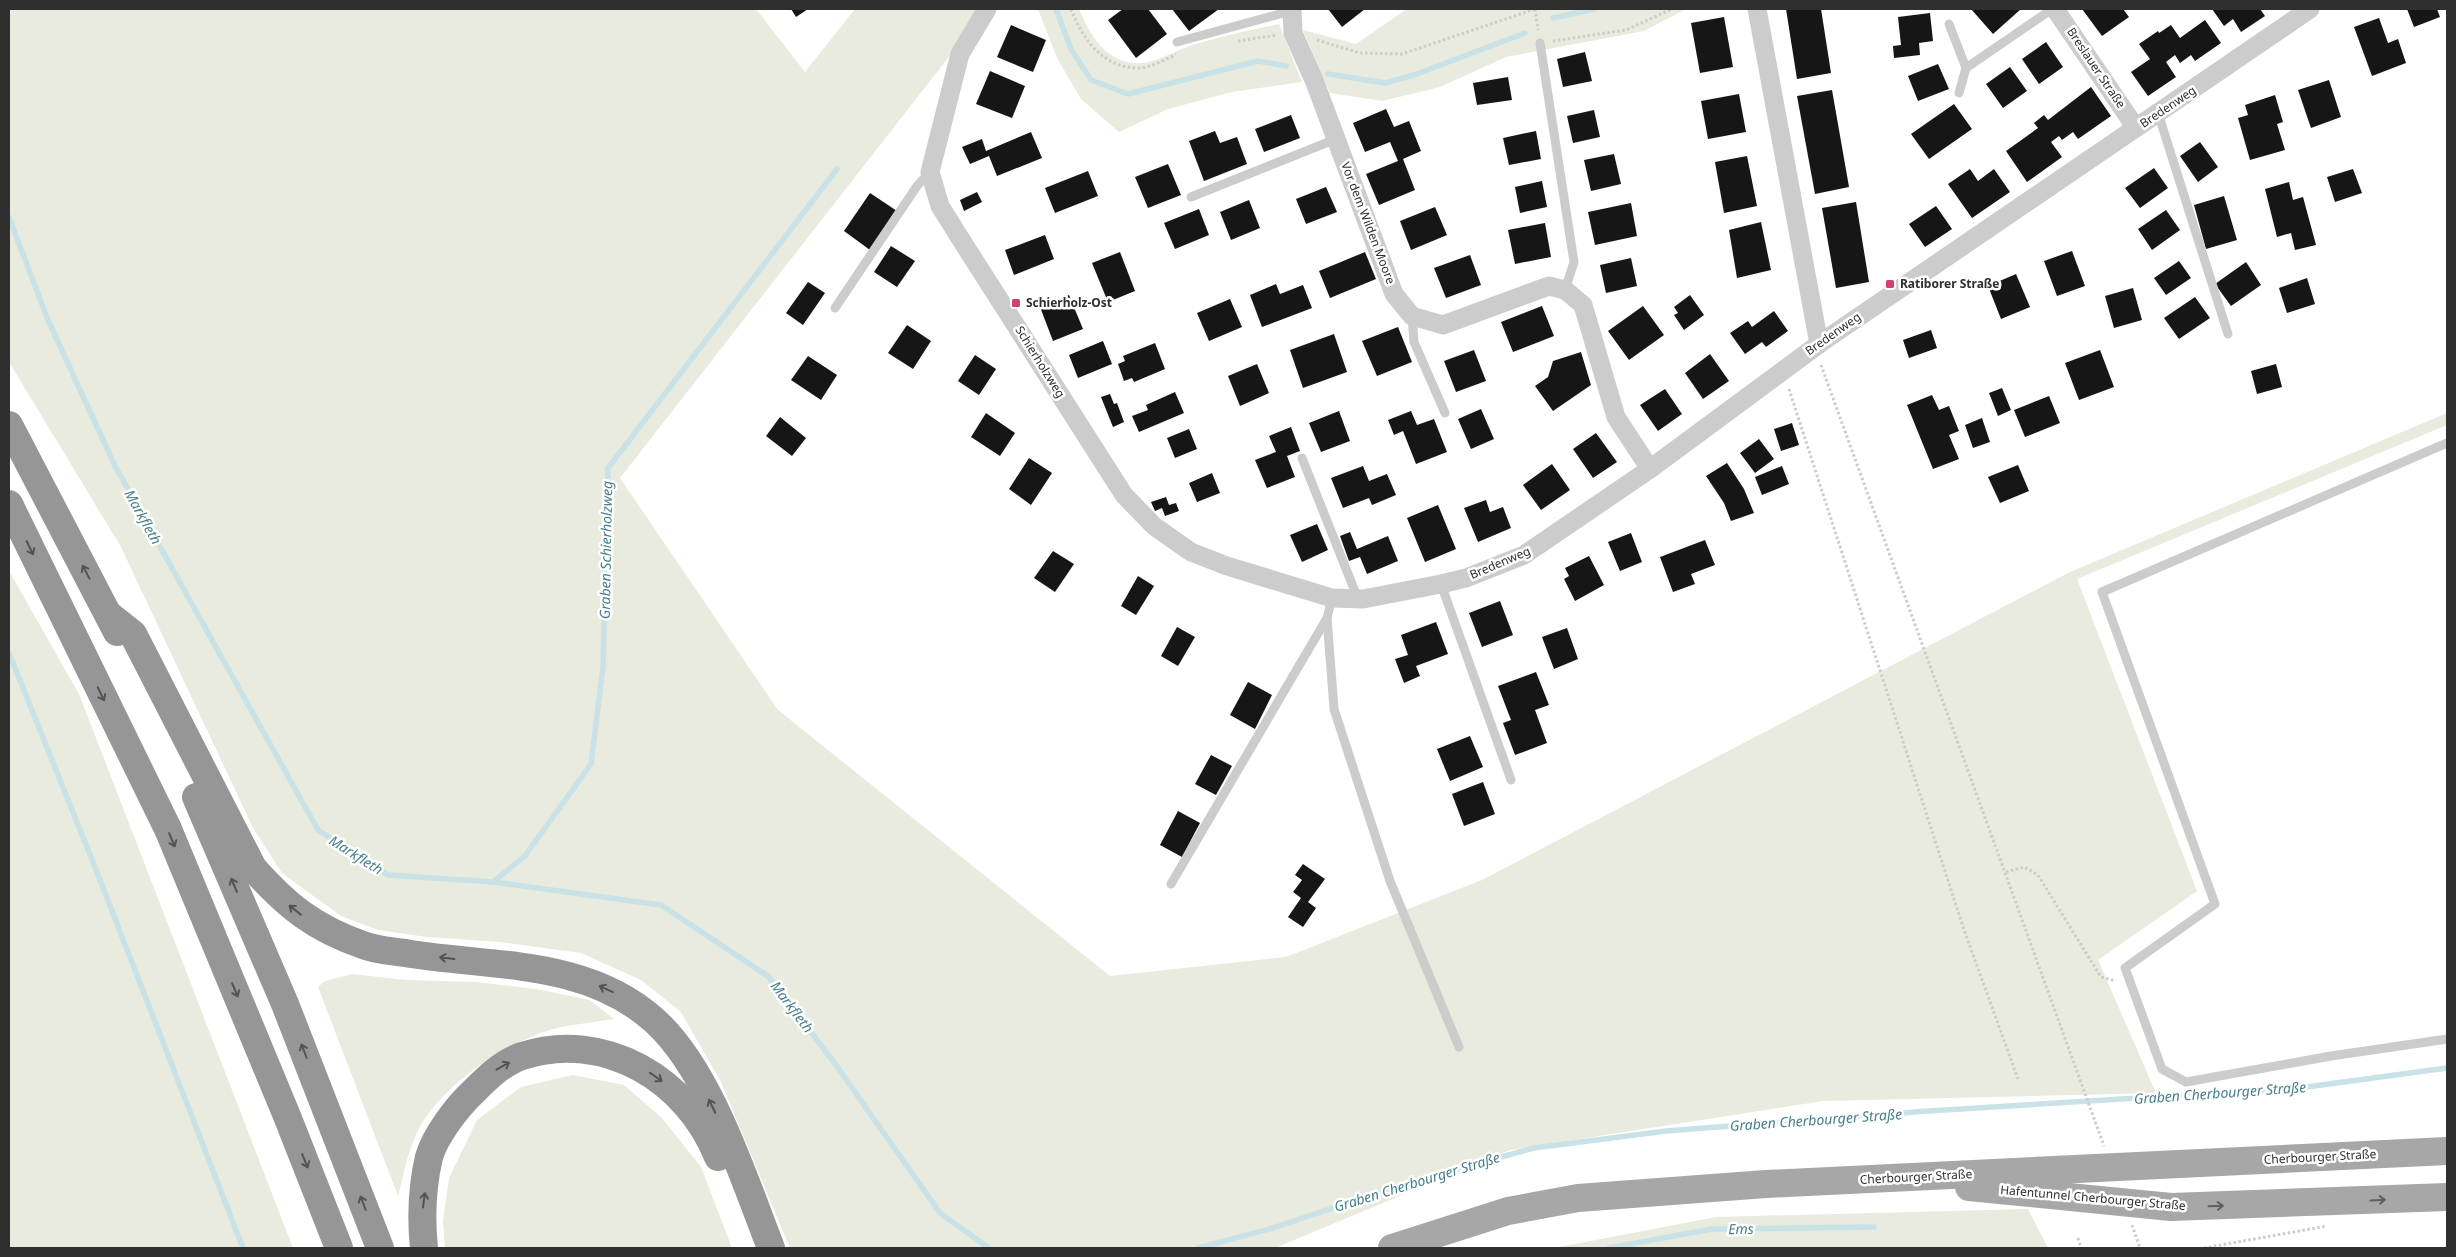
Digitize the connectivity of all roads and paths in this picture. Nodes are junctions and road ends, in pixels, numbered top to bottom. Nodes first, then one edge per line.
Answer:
1 (987, 9) edge
2 (1535, 9) edge
3 (1672, 9) edge
4 (1757, 9) edge
5 (2054, 9) edge
6 (2310, 9) edge
7 (1291, 10) edge
8 (1949, 24) dead end
9 (1177, 42) dead end
10 (1540, 43) junction
11 (1966, 68) junction
12 (1959, 94) dead end
13 (2158, 113) junction
14 (2136, 128) junction
15 (1336, 139) junction
16 (930, 172) junction
17 (1190, 197) dead end
18 (1565, 290) junction
19 (835, 308) dead end
20 (1412, 316) junction
21 (2228, 334) dead end
22 (1819, 344) junction
23 (1782, 369) junction
24 (1445, 413) dead end
25 (9, 426) edge
26 (2447, 443) edge
27 (1302, 458) dead end
28 (1650, 469) junction
29 (9, 504) edge
30 (1441, 584) junction
31 (1332, 598) junction
32 (1358, 599) junction
33 (109, 615) junction
34 (1327, 618) junction
35 (1511, 780) dead end
36 (2006, 872) junction
37 (1172, 884) dead end
38 (2131, 984) junction
39 (2447, 1039) edge
40 (1459, 1047) dead end
41 (2078, 1070) dead end
42 (2018, 1079) dead end
43 (2447, 1136) edge
44 (2447, 1151) edge
45 (2364, 1155) junction
46 (1888, 1179) junction
47 (2447, 1197) edge
48 (2330, 1225) dead end
49 (2134, 1232) dead end
50 (2078, 1238) dead end
51 (339, 1248) edge
52 (380, 1248) edge
53 (424, 1248) edge
54 (754, 1248) edge
55 (771, 1248) edge
56 (1392, 1248) edge
57 (2081, 1248) edge
58 (2140, 1248) edge
59 (2204, 1248) edge

1 - 16 street
2 - 10 path
3 - 10 path
4 - 22 street
5 - 11 lane
5 - 14 street, Breslauer Straße
6 - 13 street, Bredenweg
7 - 9 lane
7 - 15 street, Vor dem Wilden Moore
8 - 11 lane
10 - 18 lane
11 - 12 lane
13 - 14 street, Bredenweg
13 - 21 lane
14 - 22 street, Bredenweg
15 - 17 lane
15 - 20 street, Vor dem Wilden Moore
16 - 19 lane
16 - 31 street, Schierholzweg
18 - 20 street
18 - 28 street
20 - 24 lane
22 - 23 street, Bredenweg
22 - 36 path
23 - 28 street, Bredenweg
23 - 42 path
33 -> 25 highway
26 - 38 lane
27 - 32 lane
28 - 30 street, Bredenweg
29 -> 51 highway
30 - 32 street, Bredenweg
30 - 35 lane
31 - 32 street, Bredenweg
31 - 34 lane
52 -> 33 highway
55 -> 33 highway
34 - 37 lane
34 - 40 lane
36 - 38 path
36 - 41 path
38 - 39 lane
43 - 45 main road
44 - 45 main road, Cherbourger Straße
45 - 46 main road, Cherbourger Straße
46 -> 47 main road, Hafentunnel Cherbourger Straße
46 - 56 main road, Cherbourger Straße
48 - 59 path
49 - 58 path
50 - 57 path
53 -> 54 highway

